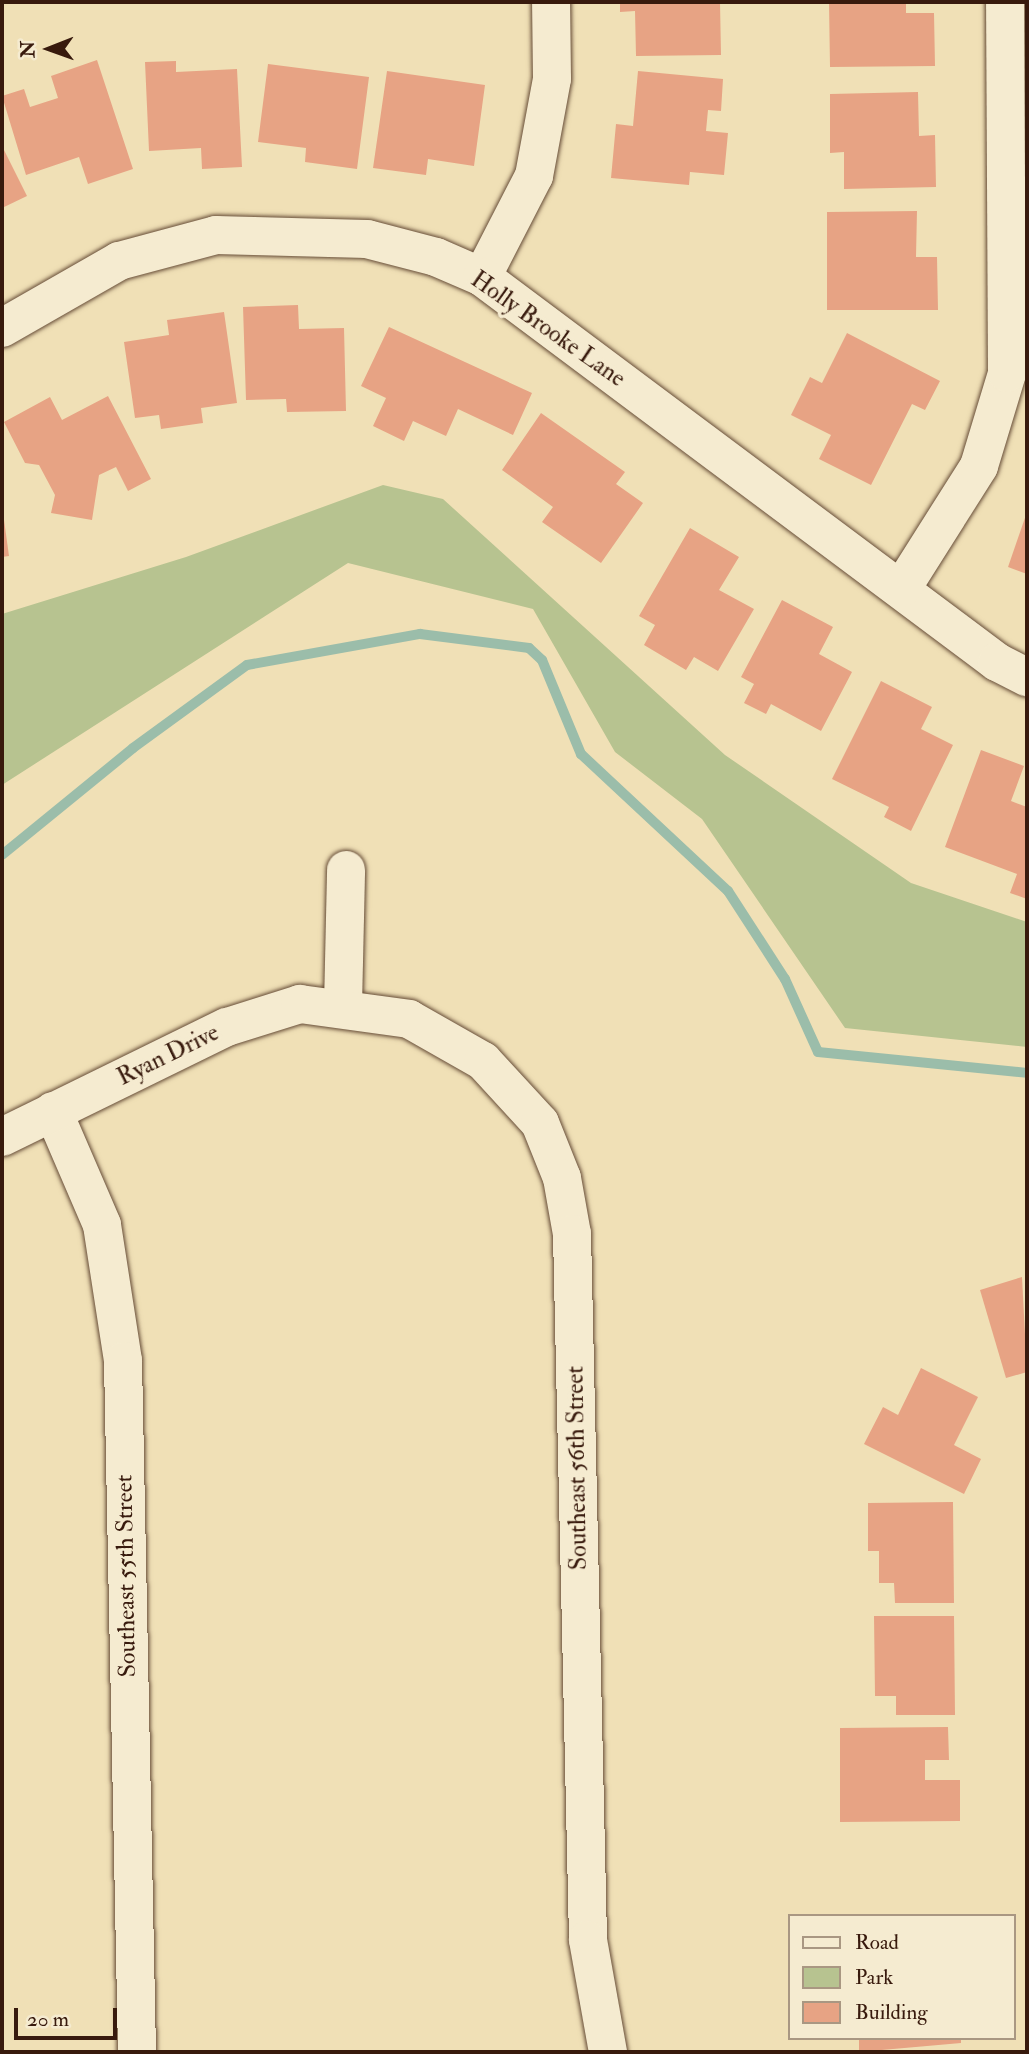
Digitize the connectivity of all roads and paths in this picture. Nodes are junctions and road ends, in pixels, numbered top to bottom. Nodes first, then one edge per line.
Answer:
1 (551, 2) edge
2 (1005, 2) edge
3 (482, 277) junction
4 (1018, 289) edge
5 (2, 328) edge
6 (902, 588) junction
7 (1027, 677) edge
8 (346, 870) dead end
9 (343, 1006) junction
10 (53, 1111) junction
11 (2, 1137) edge
12 (137, 2052) edge
13 (608, 2052) edge

1 - 3 street
2 - 4 street
3 - 5 street, Holly Brooke Lane
3 - 6 street, Holly Brooke Lane
4 - 6 street
6 - 7 street, Holly Brooke Lane
8 - 9 street
9 - 10 street, Ryan Drive
9 - 13 street, Southeast 56th Street
10 - 11 street, Ryan Drive
10 - 12 street, Southeast 55th Street

